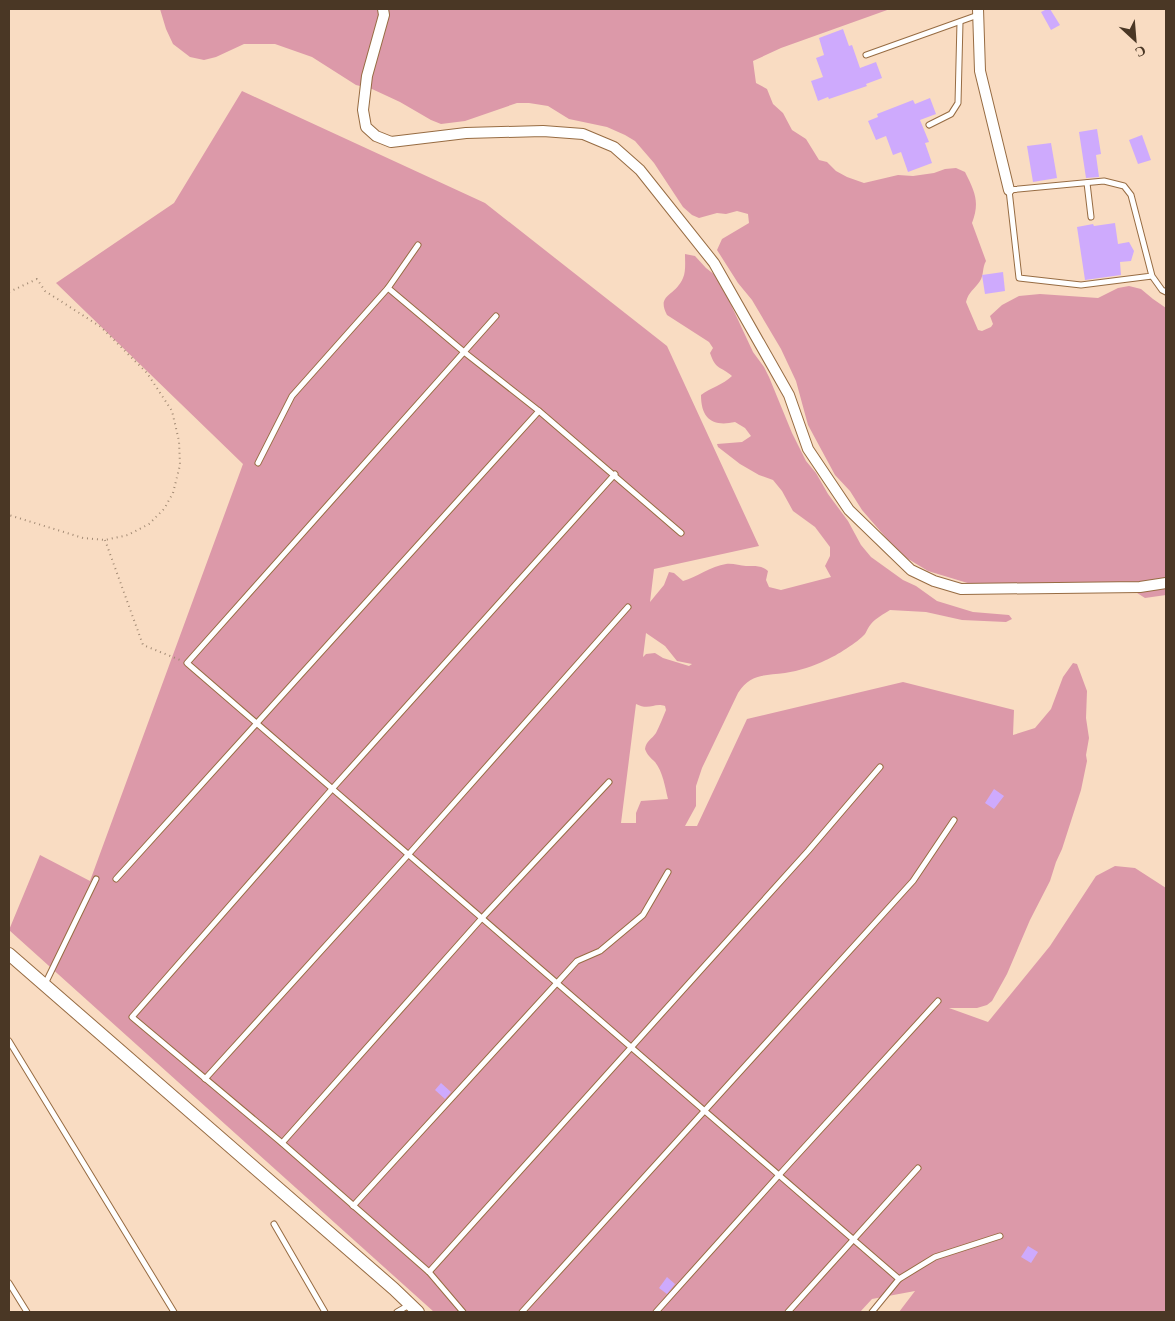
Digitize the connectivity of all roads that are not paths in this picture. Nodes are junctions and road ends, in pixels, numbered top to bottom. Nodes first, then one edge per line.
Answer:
1 (383, 9) edge
2 (978, 12) edge
3 (960, 22) junction
4 (866, 55) dead end
5 (929, 125) dead end
6 (1086, 183) junction
7 (1009, 190) junction
8 (1091, 217) dead end
9 (418, 245) dead end
10 (1152, 276) junction
11 (388, 288) junction
12 (1166, 292) edge
13 (496, 316) dead end
14 (464, 352) junction
15 (539, 411) junction
16 (258, 463) dead end
17 (615, 474) junction
18 (681, 533) dead end
19 (1166, 583) edge
20 (628, 608) dead end
21 (257, 724) junction
22 (880, 766) dead end
23 (609, 782) dead end
24 (332, 789) junction
25 (954, 820) dead end
26 (408, 855) junction
27 (668, 872) dead end
28 (116, 878) dead end
29 (96, 879) dead end
30 (482, 918) junction
31 (9, 954) edge
32 (558, 984) junction
33 (44, 985) junction
34 (938, 1002) dead end
35 (9, 1041) edge
36 (631, 1047) junction
37 (204, 1079) junction
38 (704, 1110) junction
39 (282, 1143) junction
40 (918, 1168) dead end
41 (779, 1175) junction
42 (352, 1206) junction
43 (274, 1224) dead end
44 (1000, 1236) dead end
45 (854, 1240) junction
46 (429, 1272) junction
47 (899, 1279) junction
48 (9, 1283) edge
49 (414, 1308) edge
50 (27, 1312) edge
51 (174, 1312) edge
52 (326, 1312) edge
53 (397, 1312) edge
54 (463, 1312) edge
55 (522, 1312) edge
56 (656, 1312) edge
57 (788, 1312) edge
58 (872, 1312) edge

1 - 19 street
2 - 3 lane
2 - 7 street
3 - 4 lane
3 - 5 lane
6 - 7 lane
6 - 8 lane
6 - 10 lane
7 - 10 lane
9 - 11 lane
10 - 12 lane
11 - 14 lane
11 - 16 lane
13 - 14 lane
14 - 15 lane
14 - 21 lane
15 - 17 lane
15 - 21 lane
17 - 18 lane
17 - 24 lane
20 - 26 lane
21 - 24 lane
21 - 28 lane
22 - 36 lane
23 - 30 lane
24 - 26 lane
24 - 37 lane
25 - 38 lane
26 - 30 lane
26 - 37 lane
27 - 32 lane
29 - 33 lane
30 - 32 lane
30 - 39 lane
31 - 33 street
32 - 36 lane
32 - 42 lane
33 - 49 street
34 - 41 lane
35 - 51 lane
36 - 38 lane
36 - 46 lane
37 - 39 lane
38 - 41 lane
38 - 55 lane
39 - 42 lane
40 - 45 lane
41 - 45 lane
41 - 56 lane
42 - 46 lane
43 - 52 lane
44 - 47 lane
45 - 47 lane
45 - 57 lane
46 - 54 lane
47 - 58 lane
48 - 50 lane
49 - 53 lane

